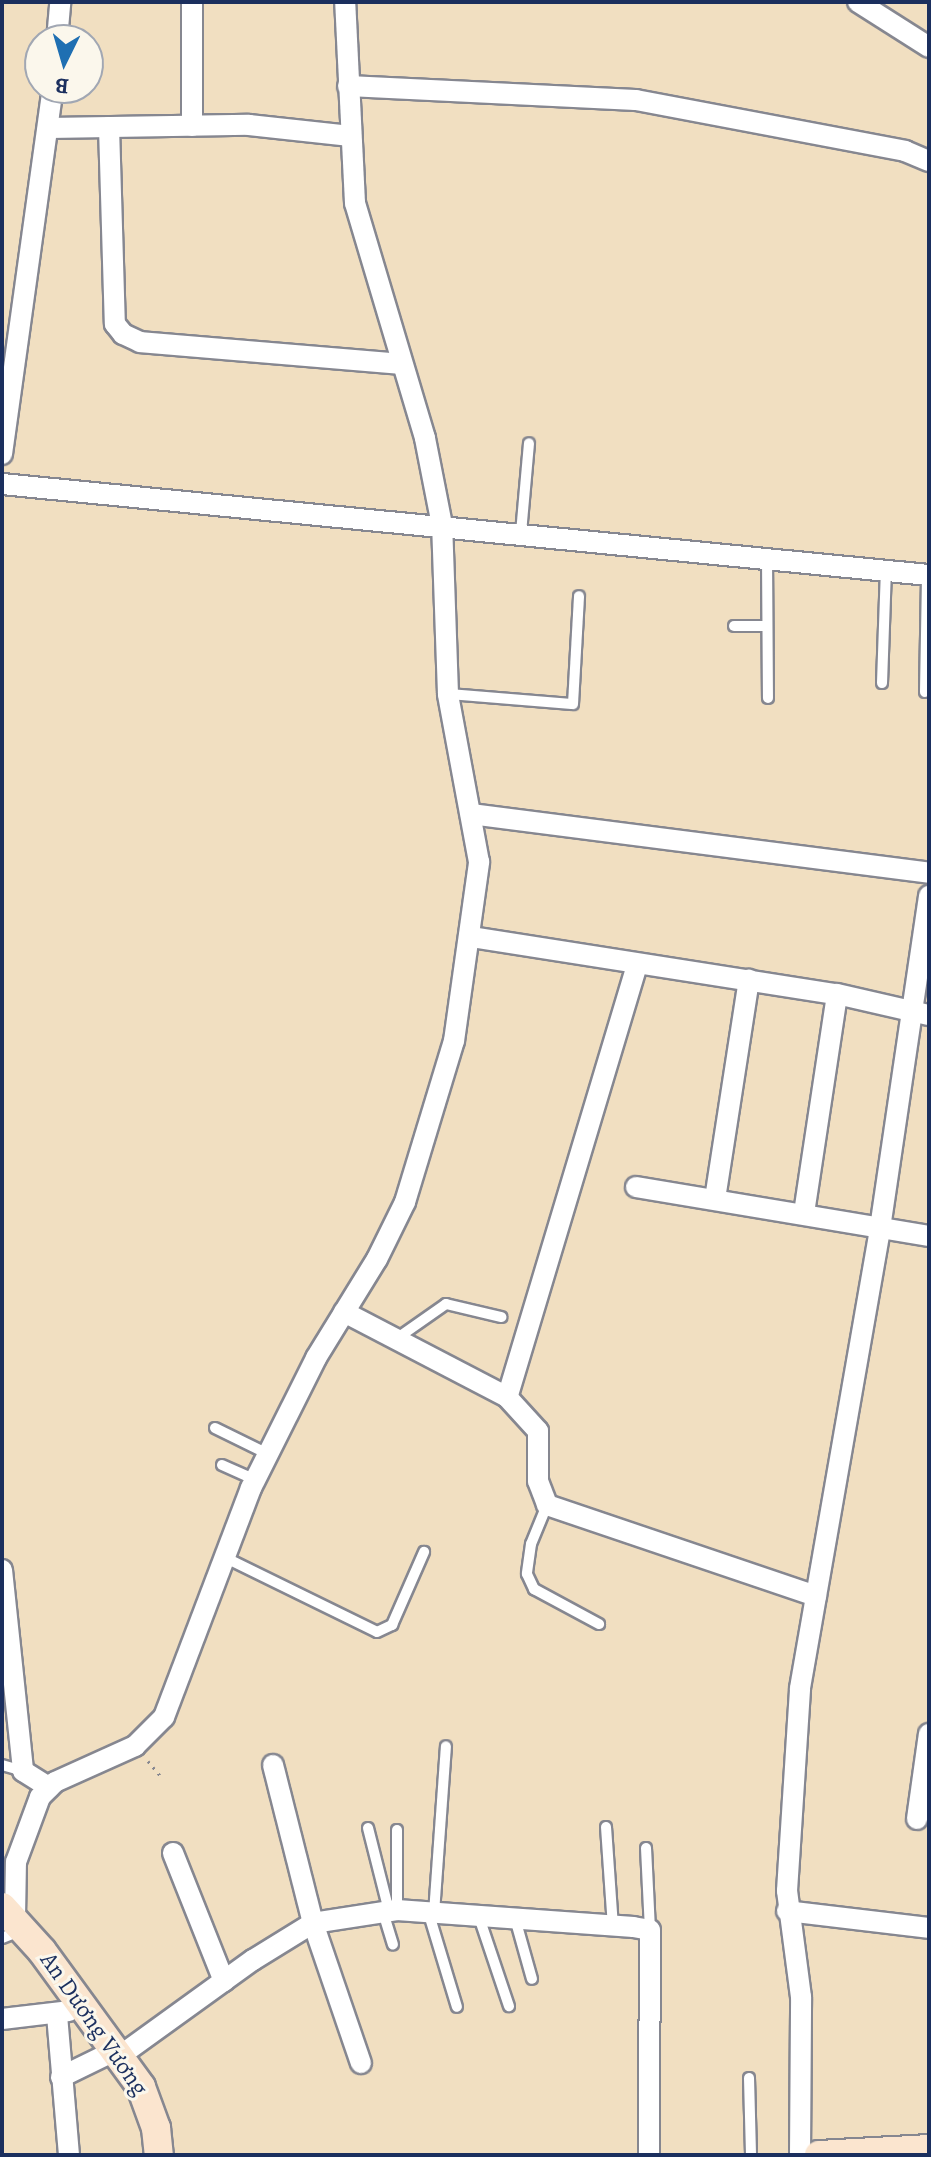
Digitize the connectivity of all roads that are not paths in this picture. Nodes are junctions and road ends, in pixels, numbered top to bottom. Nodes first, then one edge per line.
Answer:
1 (60, 2) edge
2 (192, 2) edge
3 (345, 2) edge
4 (858, 2) edge
5 (58, 24) edge
6 (929, 47) edge
7 (348, 86) junction
8 (51, 104) edge
9 (192, 126) junction
10 (109, 127) junction
11 (49, 128) junction
12 (350, 136) junction
13 (929, 161) edge
14 (401, 364) junction
15 (529, 443) dead end
16 (2, 454) edge
17 (2, 484) edge
18 (442, 525) junction
19 (521, 533) junction
20 (767, 558) junction
21 (886, 571) junction
22 (928, 575) edge
23 (579, 596) dead end
24 (734, 626) dead end
25 (767, 626) junction
26 (882, 683) dead end
27 (925, 692) dead end
28 (448, 694) junction
29 (768, 698) dead end
30 (471, 814) junction
31 (929, 873) edge
32 (929, 896) edge
33 (471, 937) junction
34 (637, 965) junction
35 (749, 980) junction
36 (837, 994) junction
37 (920, 1014) edge
38 (636, 1187) dead end
39 (715, 1199) junction
40 (804, 1213) junction
41 (881, 1225) junction
42 (929, 1236) edge
43 (344, 1312) junction
44 (501, 1317) dead end
45 (396, 1339) junction
46 (507, 1397) junction
47 (215, 1428) dead end
48 (268, 1454) junction
49 (222, 1465) dead end
50 (255, 1480) junction
51 (547, 1505) junction
52 (424, 1552) dead end
53 (224, 1557) junction
54 (2, 1570) edge
55 (816, 1596) junction
56 (599, 1624) dead end
57 (929, 1734) edge
58 (446, 1746) dead end
59 (2, 1765) edge
60 (273, 1765) dead end
61 (23, 1771) junction
62 (49, 1787) junction
63 (917, 1819) dead end
64 (606, 1827) dead end
65 (368, 1828) dead end
66 (397, 1830) dead end
67 (646, 1848) dead end
68 (173, 1853) dead end
69 (390, 1911) junction
70 (787, 1911) junction
71 (431, 1912) junction
72 (480, 1920) junction
73 (516, 1922) junction
74 (11, 1923) edge
75 (313, 1923) junction
76 (613, 1926) junction
77 (929, 1928) edge
78 (650, 1930) junction
79 (393, 1945) dead end
80 (532, 1979) dead end
81 (224, 1981) junction
82 (509, 2006) dead end
83 (457, 2007) dead end
84 (68, 2011) junction
85 (2, 2019) edge
86 (115, 2055) junction
87 (361, 2063) dead end
88 (61, 2077) junction
89 (749, 2078) dead end
90 (914, 2152) edge
91 (69, 2155) edge
92 (159, 2155) edge
93 (649, 2155) edge
94 (751, 2155) edge
95 (800, 2155) edge
96 (819, 2155) edge

1 - 5 street
2 - 9 street
3 - 7 street
4 - 6 street
7 - 12 street
7 - 13 street
8 - 11 street
9 - 10 street
9 - 12 street
10 - 11 street
10 - 14 street
11 - 16 street
12 - 14 street
14 - 18 street
15 - 19 lane
17 - 18 street
18 - 19 street
18 - 28 street
19 - 20 street
20 - 21 street
20 - 25 lane
21 - 22 street
21 - 26 lane
22 - 27 lane
23 - 28 lane
24 - 25 lane
25 - 29 lane
28 - 30 street
30 - 31 street
30 - 33 street
32 - 37 street
33 - 34 street
33 - 43 street
34 - 35 street
34 - 46 street
35 - 36 street
35 - 39 street
36 - 37 street
36 - 40 street
37 - 41 street
38 - 39 street
39 - 40 street
40 - 41 street
41 - 42 street
41 - 55 street
43 - 45 street
43 - 48 street
44 - 45 lane
45 - 46 street
46 - 51 street
47 - 48 lane
48 - 50 street
49 - 50 lane
50 - 53 street
51 - 55 street
51 - 56 lane
52 - 53 lane
53 - 62 street
54 - 61 street
55 - 70 street
57 - 63 street
58 - 71 lane
59 - 61 lane
60 - 75 street
61 - 62 street
62 - 74 street
64 - 76 lane
65 - 69 lane
66 - 69 lane
67 - 78 lane
68 - 81 street
69 - 71 street
69 - 75 street
69 - 79 lane
70 - 77 street
70 - 95 street
71 - 72 street
71 - 83 lane
72 - 73 street
72 - 82 lane
73 - 76 street
73 - 80 lane
74 - 84 street, An Dương Vương
75 - 81 street
75 - 87 street
76 - 78 street
78 - 93 street
81 - 86 street
84 - 85 street
84 - 86 street, An Dương Vương
84 - 88 street
86 - 88 street
86 - 92 street, An Dương Vương
88 - 91 street
89 - 94 lane
90 - 96 street

